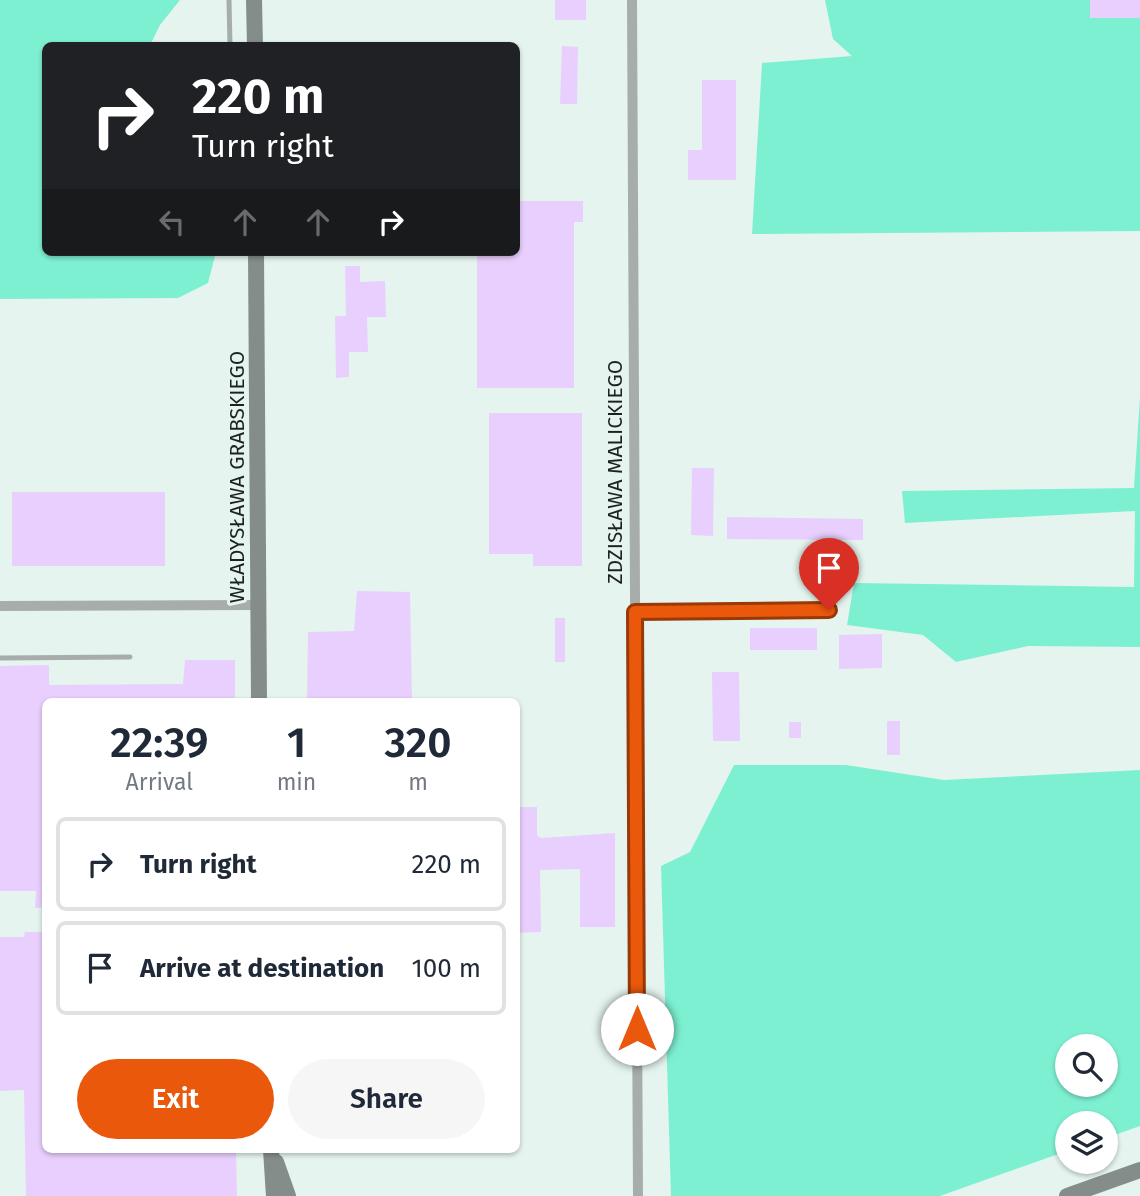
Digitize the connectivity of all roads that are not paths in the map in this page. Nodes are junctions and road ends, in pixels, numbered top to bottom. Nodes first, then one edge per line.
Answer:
1 (229, 0) edge
2 (254, 0) edge
3 (632, 0) edge
4 (230, 42) edge
5 (255, 42) edge
6 (256, 256) edge
7 (259, 605) junction
8 (0, 606) edge
9 (829, 610) dead end
10 (635, 612) junction
11 (131, 657) dead end
12 (0, 658) edge
13 (259, 698) edge
14 (271, 1153) edge
15 (271, 1153) edge
16 (1140, 1170) edge
17 (274, 1196) edge
18 (288, 1196) edge
19 (638, 1196) edge
20 (1067, 1196) edge

1 - 4 lane
2 - 5 street
3 - 10 street, ZDZISŁAWA MALICKIEGO
6 - 7 street, WŁADYSŁAWA GRABSKIEGO
7 - 8 street
7 - 13 street, WŁADYSŁAWA GRABSKIEGO
9 - 10 lane
10 - 19 street, ZDZISŁAWA MALICKIEGO
11 - 12 lane
14 - 17 street
15 - 18 street
16 - 20 street

